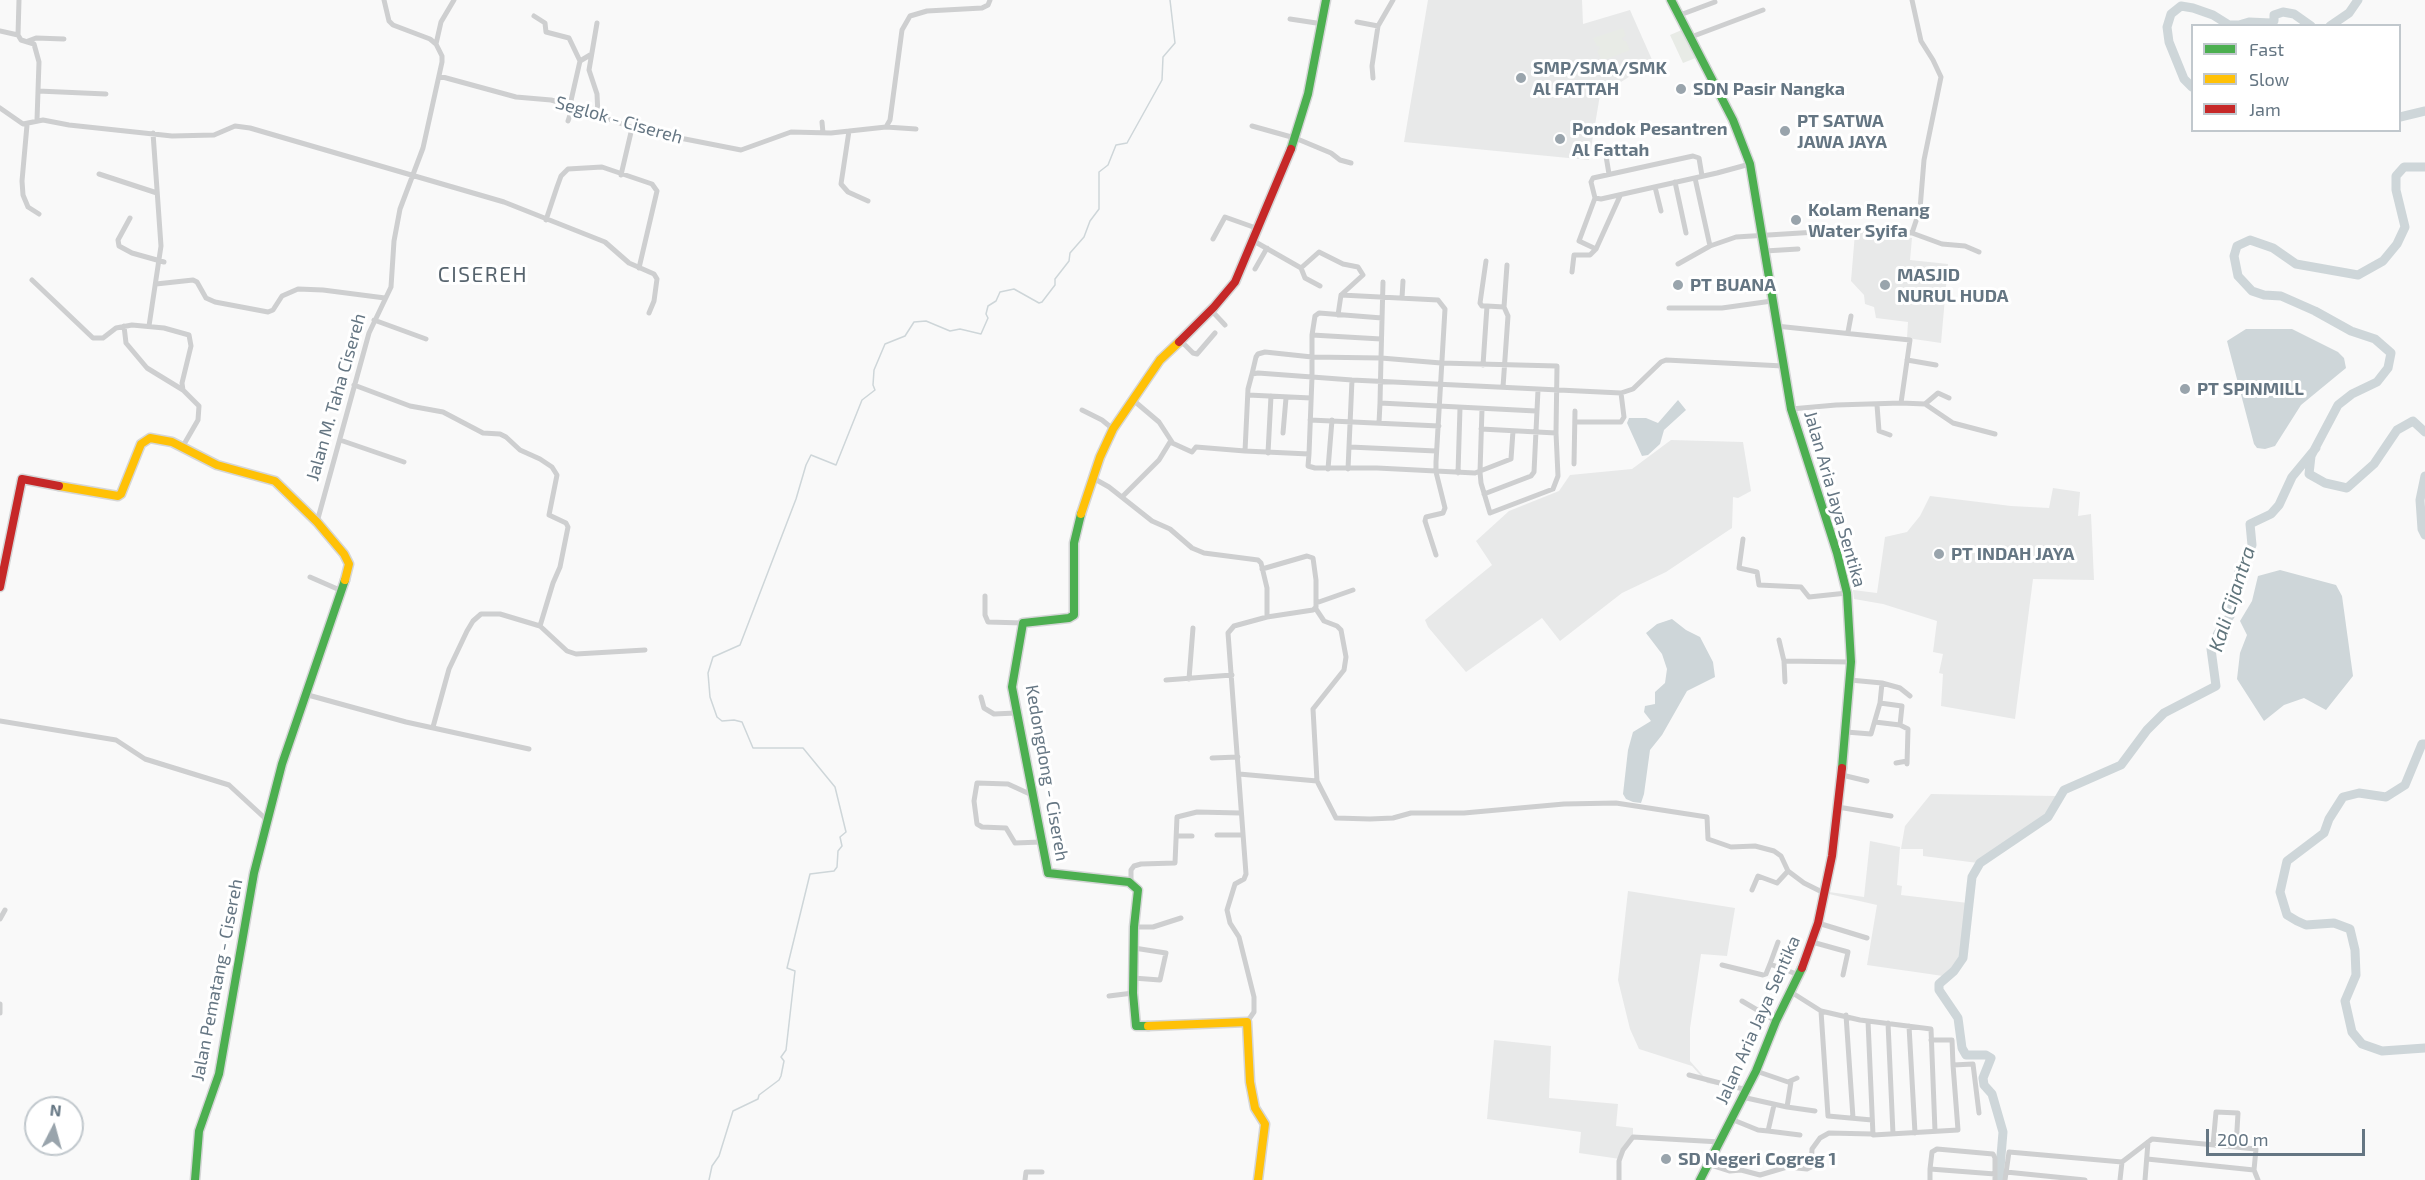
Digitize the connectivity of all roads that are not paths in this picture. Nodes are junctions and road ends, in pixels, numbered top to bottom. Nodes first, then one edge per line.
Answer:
1 (19, 0) edge
2 (384, 0) edge
3 (454, 0) edge
4 (990, 0) edge
5 (1326, 0) edge
6 (1393, 0) edge
7 (1671, 0) edge
8 (1912, 0) edge
9 (1715, 2) dead end
10 (1763, 10) dead end
11 (1680, 15) junction
12 (534, 16) dead end
13 (1290, 19) dead end
14 (1357, 22) dead end
15 (597, 23) dead end
16 (1323, 24) junction
17 (1378, 26) junction
18 (0, 31) edge
19 (18, 35) junction
20 (1691, 37) junction
21 (64, 39) dead end
22 (26, 41) junction
23 (436, 44) junction
24 (590, 55) junction
25 (580, 60) junction
26 (439, 76) junction
27 (1373, 78) dead end
28 (38, 91) junction
29 (106, 94) dead end
30 (571, 106) junction
31 (0, 108) edge
32 (598, 115) junction
33 (37, 120) junction
34 (568, 121) dead end
35 (822, 122) dead end
36 (27, 124) junction
37 (1252, 126) dead end
38 (886, 127) junction
39 (632, 128) junction
40 (916, 129) dead end
41 (849, 132) junction
42 (153, 133) junction
43 (823, 134) junction
44 (1295, 138) junction
45 (1605, 150) dead end
46 (1351, 163) dead end
47 (1750, 164) junction
48 (99, 174) dead end
49 (1608, 174) junction
50 (621, 175) junction
51 (413, 176) junction
52 (1699, 177) junction
53 (1675, 182) junction
54 (1655, 188) junction
55 (157, 193) junction
56 (1620, 196) junction
57 (1595, 198) junction
58 (868, 201) dead end
59 (1661, 211) dead end
60 (39, 214) dead end
61 (130, 218) dead end
62 (546, 220) junction
63 (1256, 228) junction
64 (1686, 233) dead end
65 (1912, 233) junction
66 (1762, 237) junction
67 (1213, 239) dead end
68 (1252, 240) junction
69 (1710, 246) junction
70 (1267, 248) junction
71 (1596, 249) junction
72 (1798, 249) dead end
73 (1765, 251) junction
74 (1979, 252) dead end
75 (161, 261) junction
76 (1486, 261) dead end
77 (1678, 264) dead end
78 (1507, 265) dead end
79 (639, 268) junction
80 (1301, 268) junction
81 (1255, 269) dead end
82 (1572, 272) dead end
83 (32, 280) dead end
84 (1403, 281) dead end
85 (1383, 282) dead end
86 (156, 284) junction
87 (1320, 286) dead end
88 (1341, 295) junction
89 (1382, 297) junction
90 (385, 298) junction
91 (1402, 298) junction
92 (1772, 301) junction
93 (1487, 306) junction
94 (1504, 307) junction
95 (1669, 308) dead end
96 (1211, 310) junction
97 (649, 313) dead end
98 (1338, 315) junction
99 (1851, 316) dead end
100 (1382, 318) junction
101 (374, 320) junction
102 (1225, 325) dead end
103 (124, 326) junction
104 (149, 326) junction
105 (1776, 326) junction
106 (1848, 332) junction
107 (1215, 333) dead end
108 (1312, 335) junction
109 (426, 339) dead end
110 (1382, 339) junction
111 (1180, 340) junction
112 (1312, 357) junction
113 (1381, 358) junction
114 (1907, 360) junction
115 (1441, 363) junction
116 (1483, 365) junction
117 (1505, 365) junction
118 (1936, 365) dead end
119 (1783, 366) junction
120 (1252, 374) junction
121 (1312, 377) junction
122 (1352, 380) junction
123 (1380, 381) junction
124 (354, 385) junction
125 (1441, 385) junction
126 (1503, 387) junction
127 (183, 390) junction
128 (1538, 390) junction
129 (1557, 390) junction
130 (1622, 393) junction
131 (1248, 395) junction
132 (1271, 396) junction
133 (1286, 398) junction
134 (1311, 398) junction
135 (1949, 398) dead end
136 (1133, 400) junction
137 (1380, 403) junction
138 (1900, 403) junction
139 (1925, 404) junction
140 (1877, 405) junction
141 (1440, 406) junction
142 (1460, 408) junction
143 (1482, 409) junction
144 (1791, 409) junction
145 (1082, 410) dead end
146 (1536, 411) junction
147 (1575, 411) dead end
148 (1310, 420) junction
149 (1332, 420) junction
150 (1351, 422) junction
151 (1575, 422) junction
152 (1379, 423) junction
153 (1439, 426) junction
154 (1113, 429) junction
155 (1481, 429) junction
156 (1513, 431) junction
157 (1283, 432) dead end
158 (1536, 433) junction
159 (1556, 433) junction
160 (1995, 434) dead end
161 (1890, 435) dead end
162 (340, 440) junction
163 (1172, 442) junction
164 (183, 446) junction
165 (1350, 447) junction
166 (1245, 451) junction
167 (1436, 451) junction
168 (1268, 453) junction
169 (1309, 454) junction
170 (404, 462) dead end
171 (1574, 464) dead end
172 (1328, 469) junction
173 (1348, 469) junction
174 (1436, 472) junction
175 (1458, 472) junction
176 (1480, 472) junction
177 (1094, 478) junction
178 (1484, 494) junction
179 (1122, 497) junction
180 (317, 522) junction
181 (1743, 539) dead end
182 (1436, 555) dead end
183 (1262, 569) junction
184 (310, 577) dead end
185 (0, 587) edge
186 (1353, 590) dead end
187 (342, 591) junction
188 (1846, 593) junction
189 (985, 596) dead end
190 (1316, 606) junction
191 (1267, 617) junction
192 (1023, 623) junction
193 (540, 626) junction
194 (1193, 628) dead end
195 (1779, 640) dead end
196 (645, 650) dead end
197 (1784, 661) junction
198 (1851, 662) junction
199 (1232, 675) junction
200 (1189, 679) junction
201 (1166, 680) dead end
202 (1850, 680) junction
203 (1785, 682) dead end
204 (1882, 683) junction
205 (308, 695) junction
206 (1910, 696) dead end
207 (981, 697) dead end
208 (1880, 703) junction
209 (1016, 713) junction
210 (0, 721) edge
211 (1875, 722) junction
212 (1900, 725) junction
213 (433, 728) junction
214 (1846, 732) junction
215 (529, 749) dead end
216 (1238, 757) junction
217 (1212, 758) dead end
218 (1896, 763) dead end
219 (1239, 774) junction
220 (1842, 775) junction
221 (1317, 781) junction
222 (1867, 781) dead end
223 (1032, 795) junction
224 (1838, 807) junction
225 (1240, 813) junction
226 (1891, 816) dead end
227 (268, 821) junction
228 (1217, 835) dead end
229 (1242, 835) junction
230 (1177, 836) junction
231 (1192, 836) dead end
232 (1041, 842) junction
233 (1788, 871) junction
234 (1131, 882) junction
235 (1752, 890) dead end
236 (1824, 893) junction
237 (5, 910) dead end
238 (1181, 918) dead end
239 (0, 919) edge
240 (1818, 923) junction
241 (1134, 927) junction
242 (1867, 938) dead end
243 (1778, 942) dead end
244 (1812, 942) junction
245 (1134, 948) junction
246 (1770, 964) junction
247 (1722, 965) dead end
248 (1799, 975) junction
249 (1844, 975) dead end
250 (1133, 978) junction
251 (1791, 992) junction
252 (1133, 993) junction
253 (1109, 996) dead end
254 (1742, 1001) dead end
255 (0, 1004) edge
256 (1821, 1011) junction
257 (0, 1013) edge
258 (1846, 1015) junction
259 (1776, 1021) junction
260 (1868, 1021) junction
261 (1247, 1022) junction
262 (1888, 1023) junction
263 (1909, 1026) junction
264 (1931, 1040) junction
265 (1953, 1065) junction
266 (1756, 1071) junction
267 (1689, 1075) dead end
268 (1797, 1078) dead end
269 (1791, 1082) junction
270 (1745, 1094) junction
271 (1774, 1105) junction
272 (1787, 1107) junction
273 (1815, 1111) dead end
274 (1978, 1113) dead end
275 (1853, 1118) junction
276 (1731, 1119) junction
277 (1872, 1120) junction
278 (1768, 1131) junction
279 (1935, 1131) junction
280 (1915, 1132) junction
281 (1872, 1134) junction
282 (1893, 1134) junction
283 (1800, 1135) dead end
284 (1720, 1142) junction
285 (2148, 1142) junction
286 (2213, 1145) junction
287 (2236, 1147) junction
288 (2147, 1159) junction
289 (2122, 1161) junction
290 (1708, 1164) junction
291 (1930, 1169) junction
292 (2254, 1170) junction
293 (1042, 1172) dead end
294 (1770, 1172) junction
295 (2006, 1172) junction
296 (1995, 1177) edge
297 (195, 1180) edge
298 (1025, 1180) edge
299 (1258, 1180) edge
300 (1619, 1180) edge
301 (1700, 1180) edge
302 (1769, 1180) edge
303 (1930, 1180) edge
304 (2005, 1180) edge
305 (2085, 1180) edge
306 (2120, 1180) edge
307 (2145, 1180) edge
308 (2258, 1180) edge

1 - 19 street
2 - 23 street
3 - 23 street
4 - 38 street
5 - 16 street
6 - 17 street
7 - 11 street, Jalan Aria Jaya Sentika
8 - 65 street
9 - 11 street
10 - 20 street
11 - 20 street, Jalan Aria Jaya Sentika
12 - 25 street
13 - 16 street
14 - 17 street
15 - 24 street
16 - 44 street
17 - 27 street
18 - 19 street
19 - 22 street
20 - 47 street, Jalan Aria Jaya Sentika
21 - 22 street
22 - 28 street
23 - 26 street, Jalan M. Taha Cisereh
24 - 25 street
24 - 32 street
25 - 30 street
26 - 30 street, Seglok - Cisereh
26 - 51 street, Jalan M. Taha Cisereh
28 - 29 street
28 - 33 street
30 - 32 street, Seglok - Cisereh
30 - 34 street
31 - 36 street
32 - 39 street, Seglok - Cisereh
33 - 36 street
33 - 42 street
35 - 43 street
36 - 60 street
37 - 44 street
38 - 40 street, Seglok - Cisereh
38 - 41 street, Seglok - Cisereh
39 - 43 street, Seglok - Cisereh
39 - 50 street
41 - 43 street, Seglok - Cisereh
41 - 58 street
42 - 51 street
42 - 55 street
44 - 46 street
44 - 63 street
45 - 49 street
47 - 52 street
47 - 66 street, Jalan Aria Jaya Sentika
48 - 55 street
49 - 52 street
49 - 57 street
50 - 62 street
50 - 79 street
51 - 62 street
51 - 90 street, Jalan M. Taha Cisereh
52 - 53 street
52 - 69 street
53 - 54 street
53 - 64 street
54 - 56 street
54 - 59 street
55 - 75 street
56 - 57 street
56 - 71 street
57 - 71 street
61 - 75 street
62 - 79 street
63 - 67 street
63 - 68 street
65 - 66 street
65 - 74 street
66 - 69 street
66 - 73 street, Jalan Aria Jaya Sentika
68 - 70 street
68 - 96 street
69 - 77 street
70 - 80 street
70 - 81 street
71 - 82 street
72 - 73 street
73 - 92 street, Jalan Aria Jaya Sentika
75 - 86 street
76 - 93 street
78 - 94 street
79 - 97 street
80 - 87 street
80 - 88 street
83 - 103 street
84 - 91 street
85 - 89 street
86 - 90 street
86 - 104 street
88 - 89 street
88 - 98 street
89 - 91 street
89 - 100 street
90 - 101 street, Jalan M. Taha Cisereh
91 - 115 street
92 - 95 street
92 - 105 street, Jalan Aria Jaya Sentika
93 - 94 street
93 - 116 street
94 - 117 street
96 - 102 street
96 - 111 street
98 - 100 street
98 - 108 street
99 - 106 street
100 - 110 street
101 - 109 street
101 - 124 street, Jalan M. Taha Cisereh
103 - 104 street
103 - 127 street
104 - 127 street
105 - 106 street
105 - 119 street, Jalan Aria Jaya Sentika
106 - 114 street
107 - 111 street
108 - 110 street
108 - 112 street
110 - 113 street
111 - 136 street
112 - 113 street
112 - 120 street
112 - 121 street
113 - 115 street
113 - 123 street
114 - 118 street
114 - 138 street
115 - 116 street
115 - 125 street
116 - 117 street
117 - 126 street
117 - 129 street
119 - 130 street
119 - 144 street, Jalan Aria Jaya Sentika
120 - 121 street
120 - 131 street
121 - 122 street
121 - 134 street
122 - 123 street
122 - 150 street
123 - 125 street
123 - 137 street
124 - 162 street, Jalan M. Taha Cisereh
124 - 193 street
125 - 126 street
125 - 141 street
126 - 128 street
127 - 164 street
128 - 129 street
128 - 146 street
129 - 130 street
129 - 159 street
130 - 151 street
131 - 132 street
131 - 166 street
132 - 133 street
132 - 168 street
133 - 134 street
133 - 157 street
134 - 148 street
135 - 139 street
136 - 154 street
136 - 163 street
137 - 141 street
137 - 152 street
138 - 139 street
138 - 140 street
139 - 160 street
140 - 144 street
140 - 161 street
141 - 142 street
141 - 153 street
142 - 143 street
142 - 175 street
143 - 146 street
143 - 155 street
144 - 188 street, Jalan Aria Jaya Sentika
145 - 154 street
146 - 158 street
147 - 151 street
148 - 149 street
148 - 169 street
149 - 150 street
149 - 172 street
150 - 152 street
150 - 165 street
151 - 171 street
152 - 153 street
153 - 167 street
154 - 177 street
155 - 156 street
155 - 176 street
156 - 158 street
156 - 176 street
158 - 159 street
158 - 178 street
159 - 178 street
162 - 170 street
162 - 180 street, Jalan M. Taha Cisereh
163 - 166 street
163 - 179 street
164 - 180 street
164 - 185 street
165 - 167 street
165 - 173 street
166 - 168 street
167 - 174 street
168 - 169 street
169 - 172 street
172 - 173 street
173 - 174 street
174 - 175 street
174 - 182 street
175 - 176 street
176 - 178 street
177 - 179 street
177 - 192 street
179 - 183 street
180 - 187 street
181 - 188 street
183 - 190 street
183 - 191 street
184 - 187 street
186 - 190 street
187 - 205 street
188 - 198 street, Jalan Aria Jaya Sentika
189 - 192 street
190 - 191 street
190 - 221 street
191 - 199 street
192 - 209 street, Kedongdong - Cisereh
193 - 196 street
193 - 213 street
194 - 200 street
195 - 197 street
197 - 198 street
197 - 203 street
198 - 202 street, Jalan Aria Jaya Sentika
199 - 200 street
199 - 216 street
200 - 201 street
202 - 204 street
202 - 214 street, Jalan Aria Jaya Sentika
204 - 206 street
204 - 208 street
205 - 213 street
205 - 227 street
207 - 209 street
208 - 211 street
208 - 212 street
209 - 223 street, Kedongdong - Cisereh
210 - 227 street
211 - 212 street
211 - 214 street
212 - 218 street
213 - 215 street
214 - 220 street, Jalan Aria Jaya Sentika
216 - 217 street
216 - 219 street
219 - 221 street
219 - 225 street
220 - 222 street
220 - 224 street, Jalan Aria Jaya Sentika
221 - 233 street
223 - 232 street, Kedongdong - Cisereh
223 - 232 street
224 - 226 street
224 - 236 street, Jalan Aria Jaya Sentika
225 - 229 street
225 - 230 street
227 - 297 street, Jalan Pematang - Cisereh
228 - 229 street
229 - 261 street
230 - 231 street
230 - 234 street
232 - 234 street, Kedongdong - Cisereh
233 - 235 street
233 - 236 street
234 - 241 street
236 - 240 street, Jalan Aria Jaya Sentika
237 - 239 street
238 - 241 street
240 - 242 street
240 - 244 street, Jalan Aria Jaya Sentika
241 - 245 street
243 - 246 street
244 - 248 street, Jalan Aria Jaya Sentika
244 - 249 street
245 - 250 street
245 - 250 street
246 - 247 street
246 - 248 street
248 - 251 street, Jalan Aria Jaya Sentika
250 - 252 street
251 - 256 street
251 - 259 street, Jalan Aria Jaya Sentika
252 - 253 street
252 - 261 street
254 - 259 street
255 - 257 street
256 - 258 street
256 - 275 street
258 - 260 street
258 - 275 street
259 - 266 street, Jalan Aria Jaya Sentika
260 - 262 street
260 - 277 street
261 - 299 street
262 - 263 street
262 - 282 street
263 - 264 street
263 - 280 street
264 - 265 street
264 - 279 street
265 - 274 street
265 - 279 street
266 - 269 street
266 - 270 street, Jalan Aria Jaya Sentika
267 - 270 street
268 - 269 street
269 - 272 street
270 - 271 street
270 - 276 street, Jalan Aria Jaya Sentika
271 - 272 street
271 - 278 street
272 - 273 street
275 - 277 street
276 - 278 street
276 - 284 street, Jalan Aria Jaya Sentika
277 - 281 street
278 - 283 street
279 - 280 street
280 - 282 street
281 - 282 street
281 - 294 street
284 - 290 street, Jalan Aria Jaya Sentika
284 - 300 street
285 - 286 street
285 - 288 street
285 - 289 street
286 - 287 street
286 - 287 street
287 - 292 street
288 - 292 street
288 - 307 street
289 - 295 street
289 - 306 street
290 - 294 street
290 - 301 street, Jalan Aria Jaya Sentika
291 - 296 street
291 - 296 street
291 - 303 street
292 - 308 street
293 - 298 street
294 - 302 street
295 - 304 street
295 - 305 street

